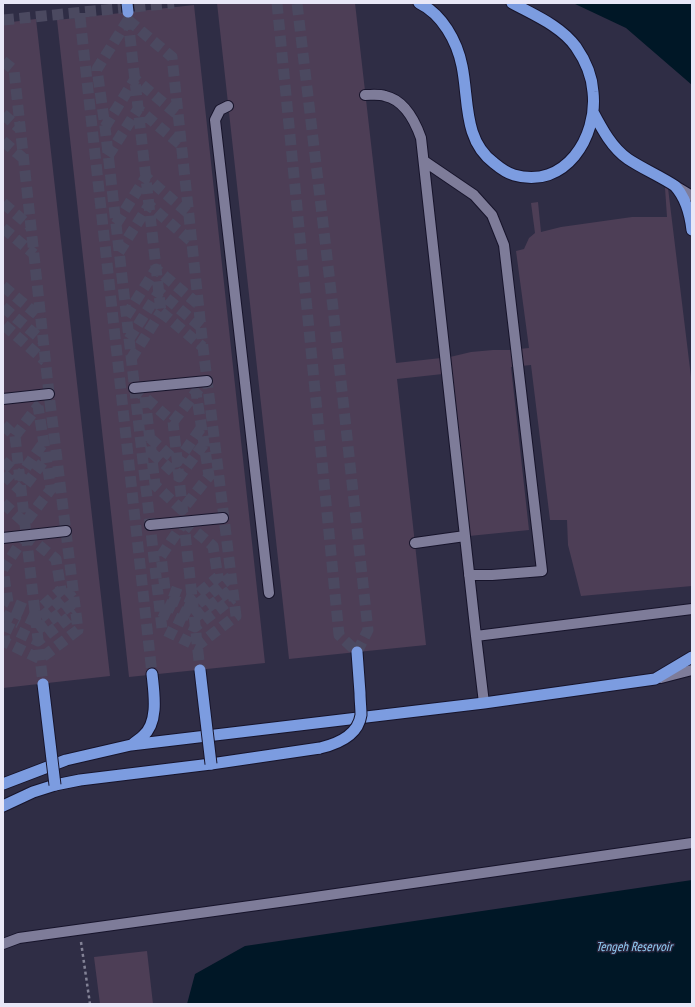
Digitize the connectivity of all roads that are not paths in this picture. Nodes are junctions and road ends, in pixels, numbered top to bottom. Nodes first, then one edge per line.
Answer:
1 (419, 3) edge
2 (512, 3) edge
3 (365, 95) dead end
4 (228, 106) dead end
5 (593, 112) junction
6 (424, 161) junction
7 (675, 186) junction
8 (692, 196) edge
9 (692, 230) edge
10 (204, 381) dead end
11 (136, 388) dead end
12 (46, 395) dead end
13 (3, 399) edge
14 (223, 518) dead end
15 (150, 525) dead end
16 (66, 531) dead end
17 (465, 536) junction
18 (3, 538) edge
19 (415, 543) dead end
20 (469, 575) junction
21 (269, 593) dead end
22 (692, 609) edge
23 (476, 636) junction
24 (357, 652) dead end
25 (692, 657) edge
26 (200, 670) tunnel mouth
27 (692, 670) edge
28 (152, 674) tunnel mouth
29 (655, 679) junction
30 (43, 684) tunnel mouth
31 (484, 703) junction
32 (131, 745) junction
33 (211, 764) junction
34 (3, 784) edge
35 (55, 785) junction
36 (3, 806) edge
37 (692, 843) edge
38 (3, 944) edge

1 - 5 highway
2 - 5 highway
3 - 6 lane
4 - 21 lane
5 - 7 highway
6 - 17 lane
6 - 20 lane
7 - 8 lane
7 - 9 highway
10 - 11 lane
12 - 13 lane
14 - 15 lane
16 - 18 lane
17 - 19 lane
17 - 20 lane
20 - 23 lane
22 - 23 lane
23 - 31 lane
24 - 33 highway, bridge
25 - 29 highway
26 - 33 highway, bridge
27 - 29 lane
28 - 32 highway
29 - 31 highway
30 - 35 highway, bridge
31 - 32 highway
32 - 34 highway
33 - 35 highway
35 - 36 highway
37 - 38 lane

